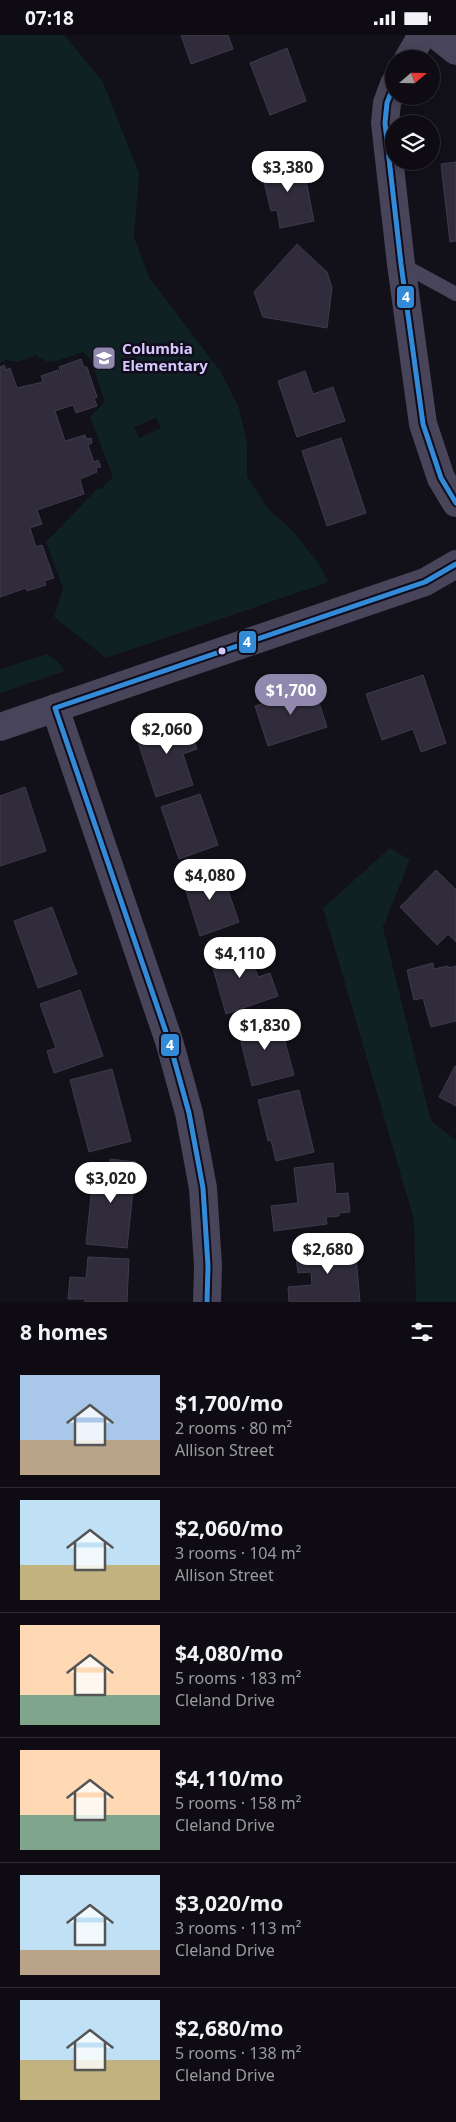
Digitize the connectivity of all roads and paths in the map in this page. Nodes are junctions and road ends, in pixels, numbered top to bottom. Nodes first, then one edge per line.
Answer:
1 (422, 35) edge
2 (436, 35) edge
3 (413, 50) edge
4 (456, 51) edge
5 (387, 105) edge
6 (401, 264) junction
7 (456, 294) edge
8 (456, 503) edge
9 (456, 564) edge
10 (56, 708) junction
11 (0, 727) edge
12 (207, 1302) edge

1 - 3 street
2 - 4 street
5 - 6 street
6 - 7 lane
6 - 8 street
9 - 10 street
10 - 11 street
10 - 12 street

